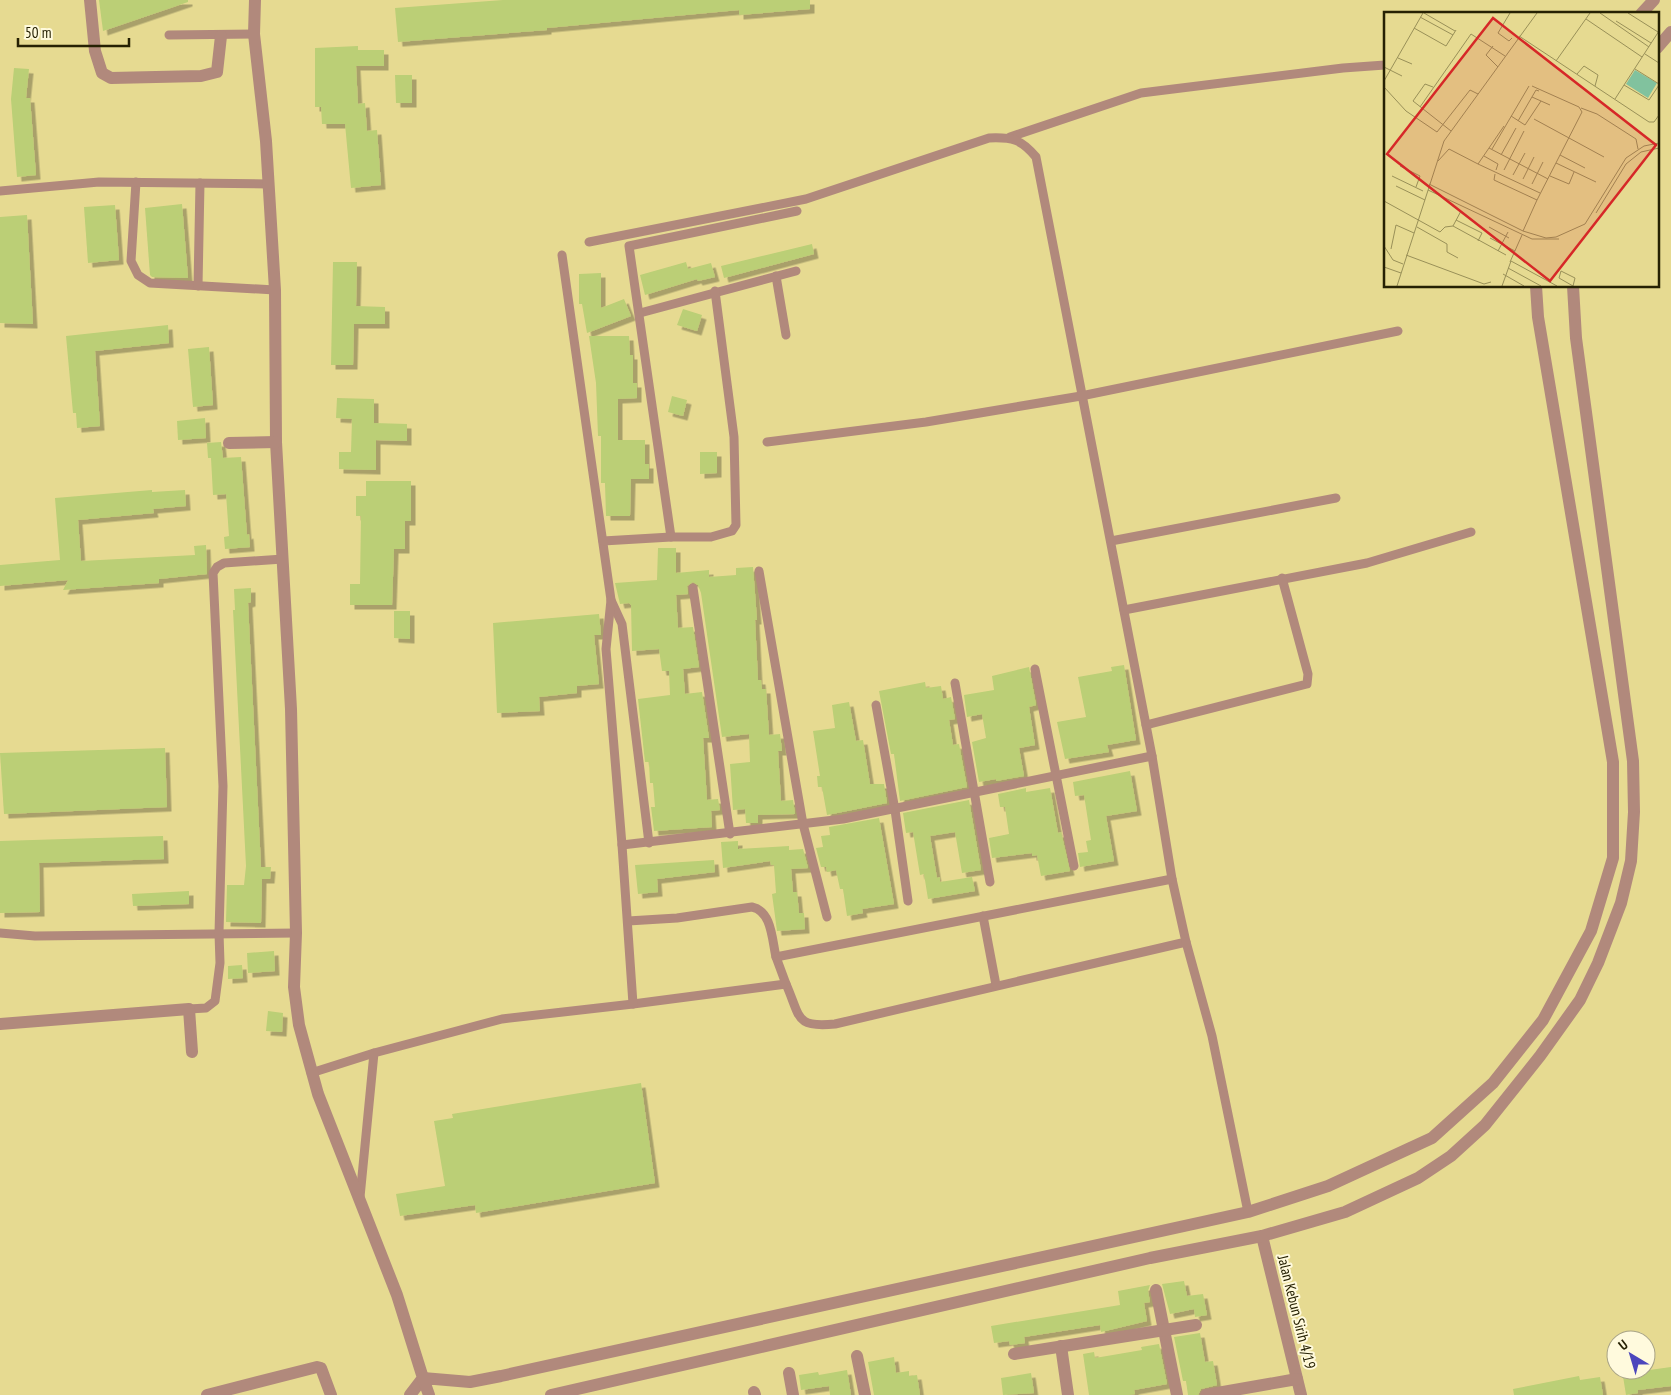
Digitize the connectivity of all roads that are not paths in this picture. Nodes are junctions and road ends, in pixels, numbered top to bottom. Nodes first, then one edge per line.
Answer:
1 (90, 0) edge
2 (255, 0) edge
3 (1654, 0) edge
4 (1643, 12) edge
5 (1671, 32) edge
6 (254, 34) junction
7 (169, 36) dead end
8 (221, 36) junction
9 (1658, 47) edge
10 (1384, 65) edge
11 (1010, 137) junction
12 (136, 182) junction
13 (200, 183) junction
14 (270, 184) junction
15 (0, 191) edge
16 (797, 211) dead end
17 (589, 242) dead end
18 (562, 255) dead end
19 (796, 271) dead end
20 (776, 276) junction
21 (198, 286) junction
22 (1536, 288) edge
23 (1573, 288) edge
24 (274, 290) junction
25 (715, 291) junction
26 (640, 313) junction
27 (1398, 331) dead end
28 (786, 335) dead end
29 (1081, 396) junction
30 (276, 442) junction
31 (767, 442) dead end
32 (229, 443) dead end
33 (1336, 498) dead end
34 (1471, 532) dead end
35 (671, 537) junction
36 (603, 541) junction
37 (1111, 541) junction
38 (283, 559) junction
39 (759, 571) dead end
40 (1282, 578) junction
41 (693, 588) dead end
42 (611, 600) junction
43 (1124, 610) junction
44 (1035, 668) dead end
45 (956, 682) dead end
46 (876, 705) dead end
47 (1146, 725) junction
48 (1152, 756) junction
49 (1055, 774) junction
50 (974, 794) junction
51 (895, 810) junction
52 (803, 824) junction
53 (730, 834) junction
54 (649, 843) junction
55 (622, 845) junction
56 (1074, 866) dead end
57 (1172, 879) junction
58 (990, 882) dead end
59 (908, 901) dead end
60 (983, 916) junction
61 (827, 917) dead end
62 (628, 922) junction
63 (0, 933) edge
64 (219, 933) junction
65 (296, 933) junction
66 (1186, 942) junction
67 (776, 957) junction
68 (786, 984) junction
69 (996, 985) junction
70 (633, 1004) junction
71 (189, 1009) junction
72 (0, 1024) edge
73 (192, 1052) dead end
74 (374, 1053) junction
75 (311, 1073) junction
76 (360, 1200) junction
77 (1248, 1212) junction
78 (1262, 1236) junction
79 (1156, 1290) dead end
80 (1196, 1325) dead end
81 (1163, 1331) junction
82 (1061, 1346) junction
83 (1014, 1354) dead end
84 (857, 1356) dead end
85 (789, 1373) dead end
86 (423, 1378) junction
87 (1297, 1379) junction
88 (251, 1390) edge
89 (429, 1394) edge
90 (207, 1395) edge
91 (331, 1395) edge
92 (410, 1395) edge
93 (551, 1395) edge
94 (793, 1395) edge
95 (865, 1395) edge
96 (1068, 1395) edge
97 (1177, 1395) edge
98 (1206, 1395) edge
99 (1301, 1395) edge

1 - 8 street
2 - 6 street
3 - 4 street
5 - 9 street
6 - 8 lane
6 - 14 street
7 - 8 lane
10 - 11 lane
11 - 17 lane
11 - 29 lane
12 - 13 lane
12 - 15 lane
12 - 21 lane
13 - 14 lane
13 - 21 lane
14 - 24 street
16 - 26 lane
18 - 36 lane
19 - 20 lane
20 - 25 lane
20 - 28 lane
21 - 24 lane
22 - 77 street
23 - 78 street
24 - 30 street
25 - 26 lane
25 - 35 lane
26 - 35 lane
27 - 29 lane
29 - 31 lane
29 - 37 lane
30 - 32 street
30 - 38 street
33 - 37 lane
34 - 40 lane
35 - 36 lane
36 - 42 lane
37 - 43 lane
38 - 64 lane
38 - 65 street
39 - 52 lane
40 - 43 lane
40 - 47 lane
41 - 53 lane
42 - 54 lane
42 - 55 lane
43 - 47 lane
44 - 49 lane
45 - 50 lane
46 - 51 lane
47 - 48 lane
48 - 49 lane
48 - 57 lane
49 - 50 lane
49 - 56 lane
50 - 51 lane
50 - 58 lane
51 - 52 lane
51 - 59 lane
52 - 53 lane
52 - 61 lane
53 - 54 lane
54 - 55 lane
55 - 62 lane
57 - 60 lane
57 - 66 lane
60 - 67 lane
60 - 69 lane
62 - 67 lane
62 - 70 lane
63 - 64 lane
64 - 65 lane
64 - 71 lane
65 - 75 street
66 - 69 lane
66 - 77 lane
67 - 68 lane
68 - 69 lane
68 - 70 lane
70 - 74 lane
71 - 72 street
71 - 73 street
74 - 75 lane
74 - 76 lane
75 - 76 street
76 - 86 street
77 - 86 street
78 - 87 street, Jalan Kebun Sirih 4/19
78 - 93 street
79 - 81 street
80 - 81 street
81 - 82 street
81 - 97 street
82 - 83 street
82 - 96 street
84 - 95 street
85 - 94 street
86 - 89 street
86 - 92 street
87 - 98 street
87 - 99 street, Jalan Kebun Sirih 4/19
88 - 90 street
88 - 91 street

